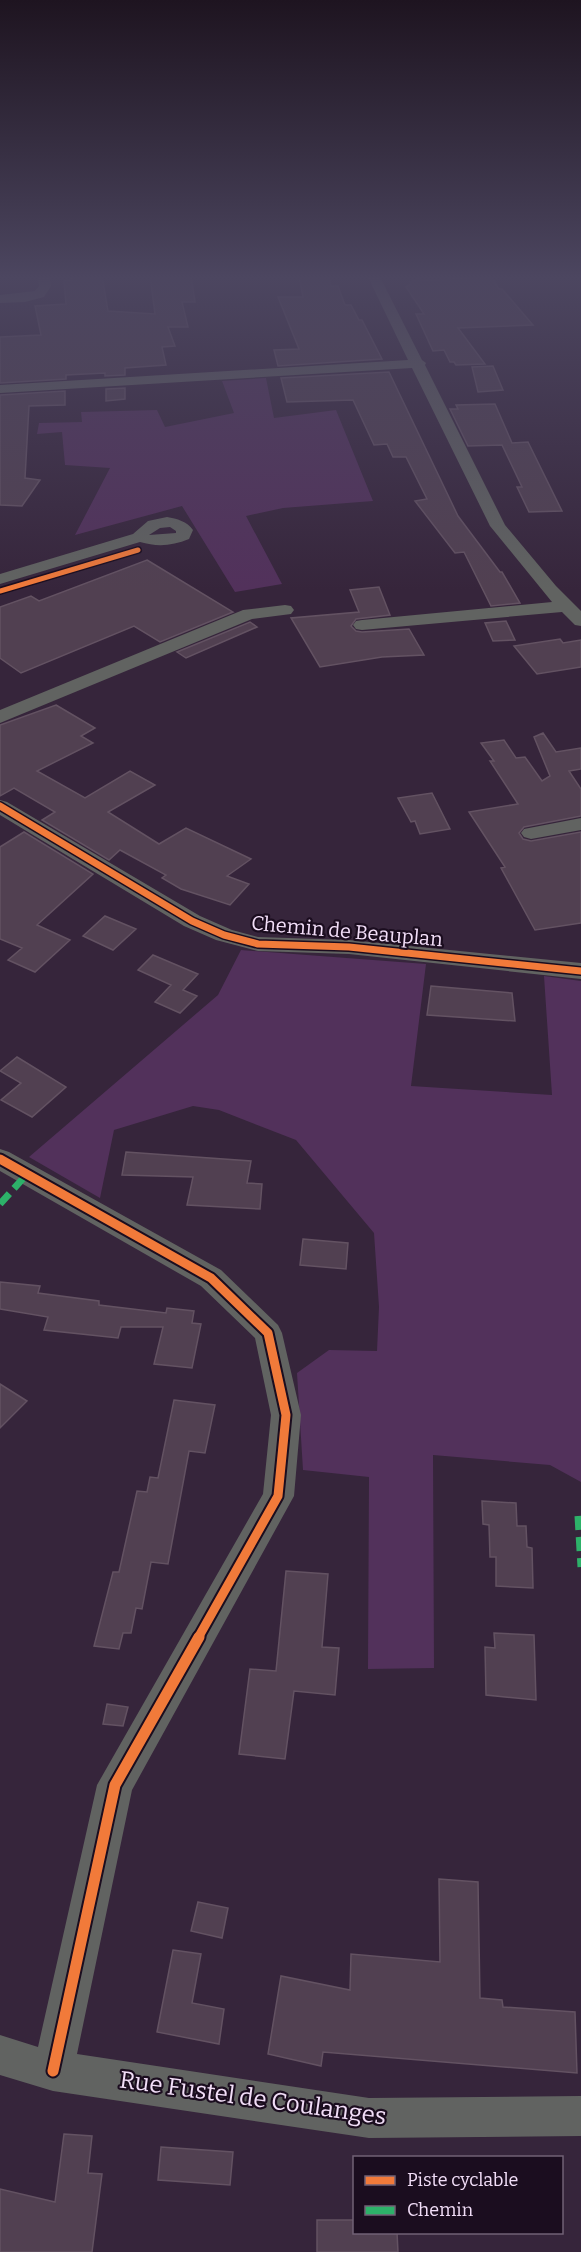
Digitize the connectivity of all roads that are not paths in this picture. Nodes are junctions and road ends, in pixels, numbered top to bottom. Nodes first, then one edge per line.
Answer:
1 (144, 380) edge
2 (427, 380) edge
3 (0, 389) edge
4 (139, 537) dead end
5 (0, 579) edge
6 (566, 606) junction
7 (285, 610) dead end
8 (581, 621) edge
9 (362, 625) dead end
10 (0, 717) edge
11 (0, 806) edge
12 (581, 824) edge
13 (531, 833) dead end
14 (581, 971) edge
15 (0, 1159) edge
16 (0, 2055) edge
17 (53, 2071) junction
18 (581, 2116) edge

1 - 3 street
2 - 6 street
4 - 5 street
6 - 8 street
6 - 9 street
7 - 10 street
11 - 14 street, Chemin de Beauplan
12 - 13 street
15 - 17 street
16 - 17 street, Rue Fustel de Coulanges
17 - 18 street, Rue Fustel de Coulanges

